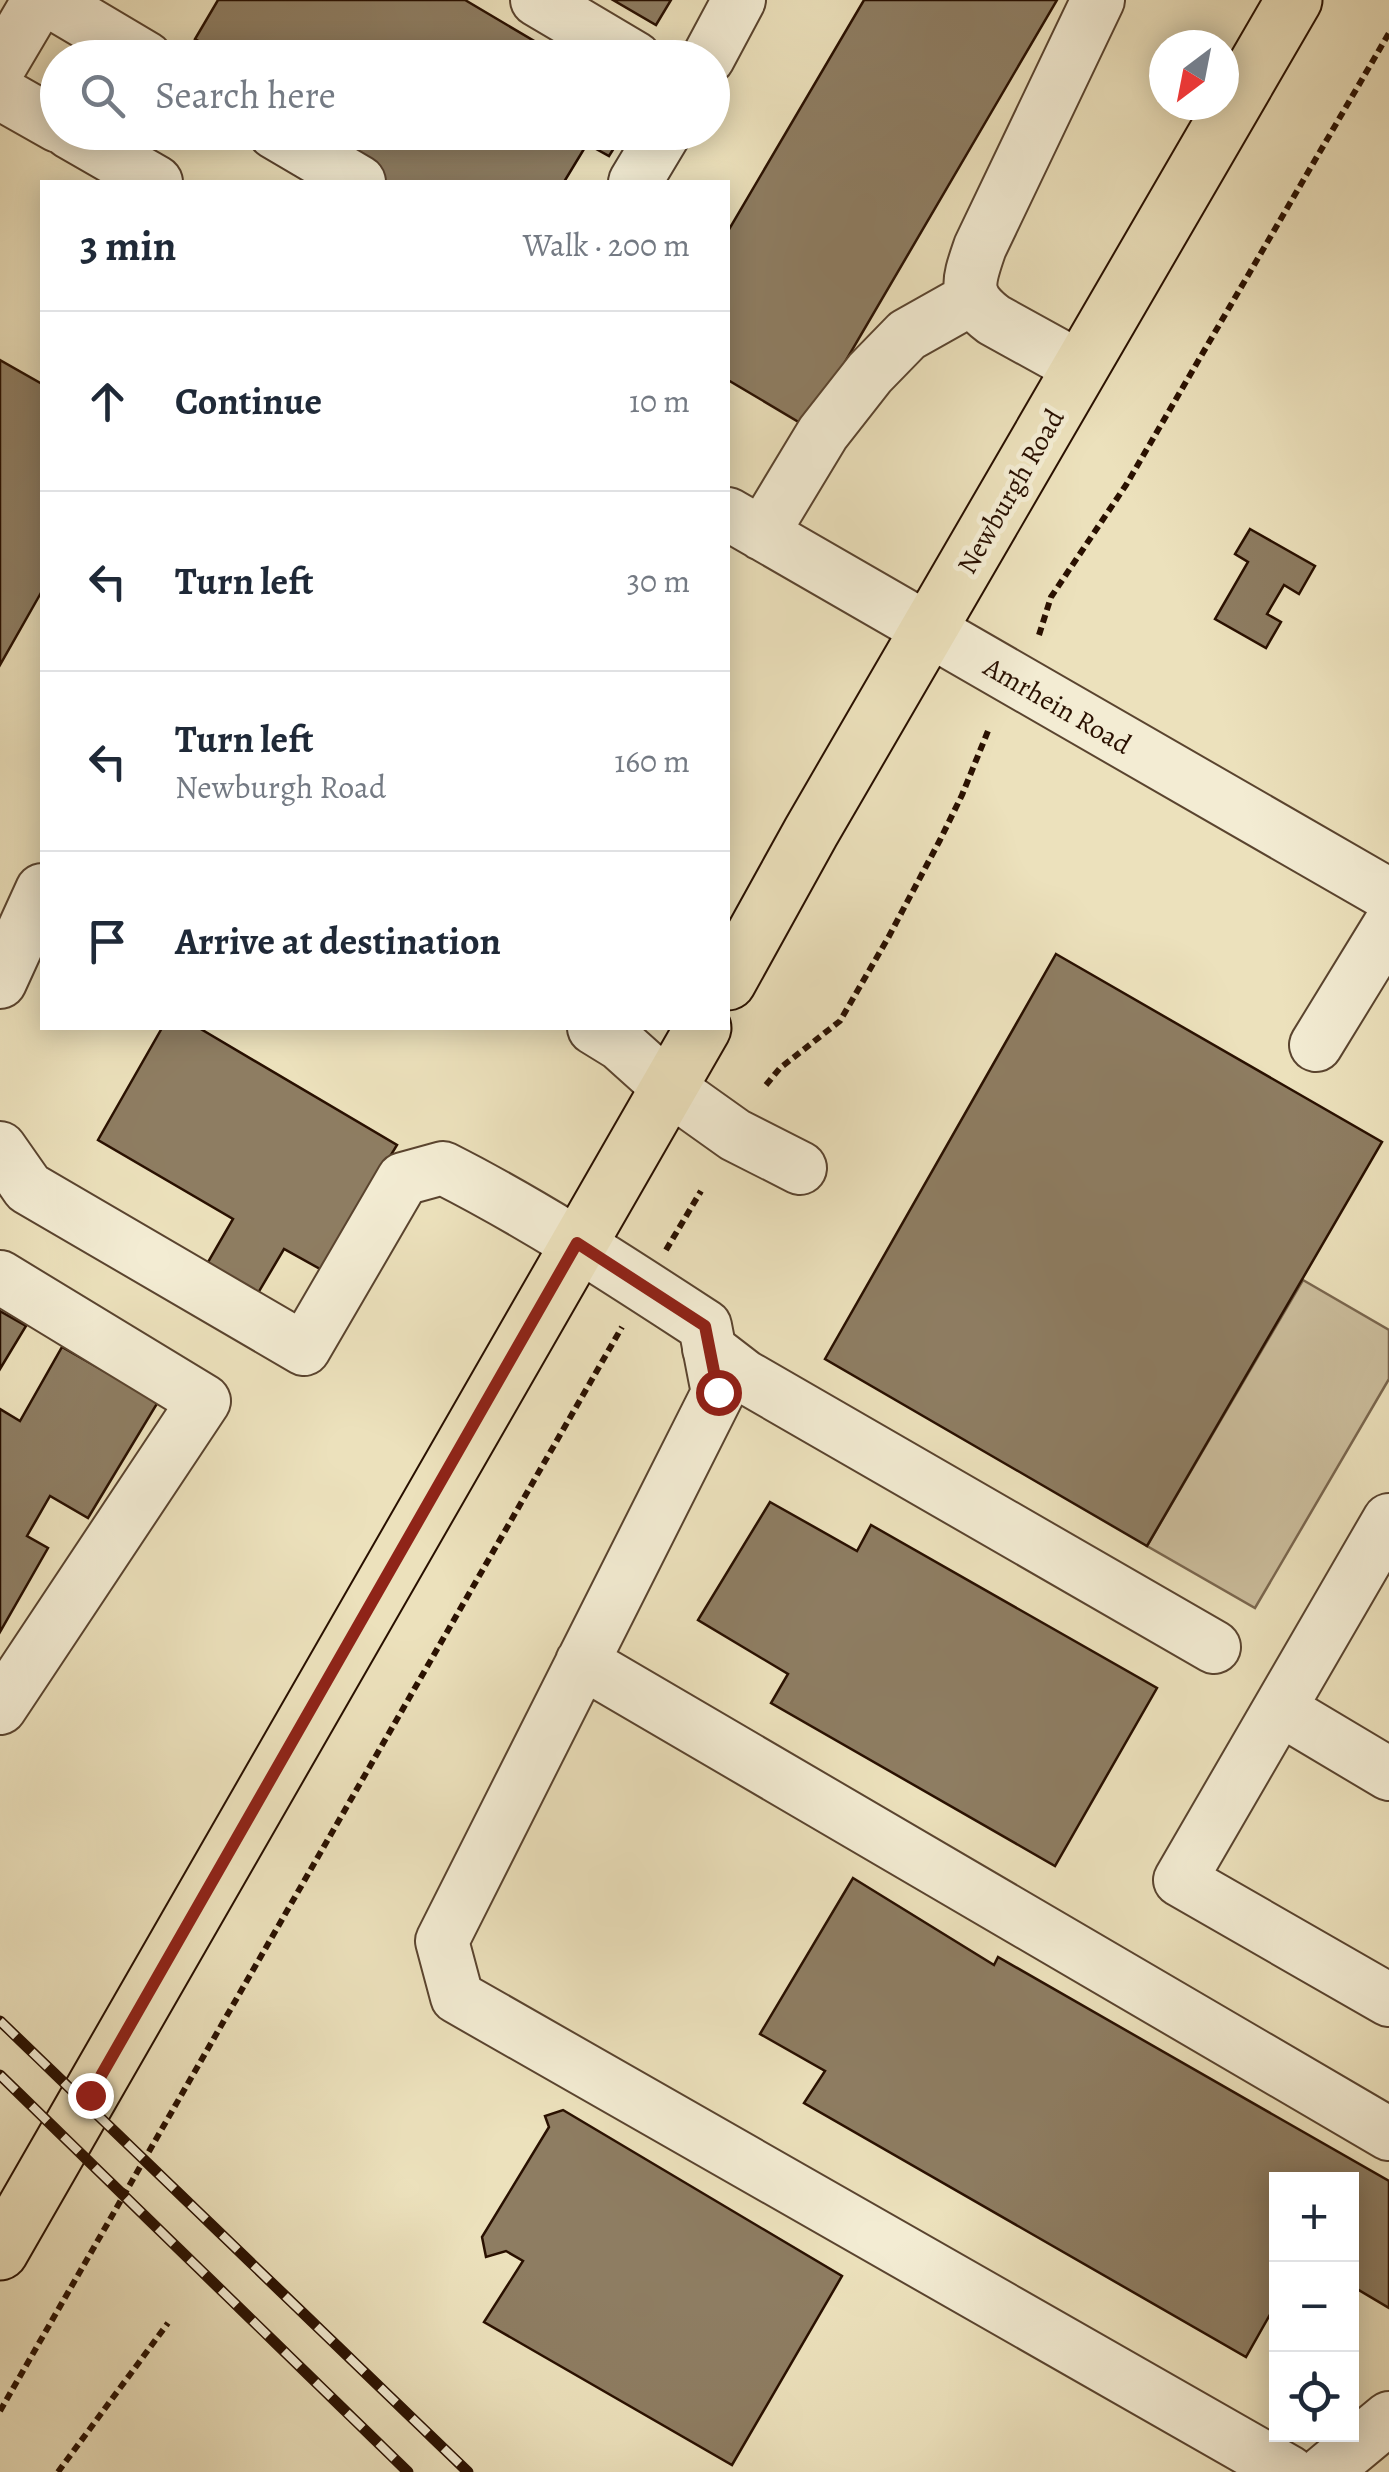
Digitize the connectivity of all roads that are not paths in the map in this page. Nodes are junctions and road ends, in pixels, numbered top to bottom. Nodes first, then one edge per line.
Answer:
1 (38, 0) edge
2 (48, 0) edge
3 (538, 0) edge
4 (739, 0) edge
5 (1098, 0) edge
6 (1294, 0) edge
7 (116, 40) edge
8 (605, 40) edge
9 (718, 40) edge
10 (0, 66) edge
11 (0, 93) edge
12 (40, 116) edge
13 (100, 150) edge
14 (305, 150) edge
15 (653, 150) edge
16 (153, 180) edge
17 (356, 180) edge
18 (635, 180) edge
19 (972, 299) junction
20 (1081, 368) junction
21 (745, 524) edge
22 (928, 631) junction
23 (40, 894) edge
24 (1389, 895) edge
25 (1389, 926) edge
26 (730, 978) edge
27 (0, 982) edge
28 (597, 1030) edge
29 (701, 1030) edge
30 (1316, 1045) dead end
31 (669, 1088) junction
32 (0, 1148) edge
33 (800, 1168) dead end
34 (577, 1243) junction
35 (0, 1276) edge
36 (709, 1349) junction
37 (1389, 1520) edge
38 (1214, 1646) dead end
39 (582, 1662) junction
40 (0, 1708) edge
41 (1280, 1709) junction
42 (1389, 1774) edge
43 (1389, 2000) edge
44 (1389, 2134) edge
45 (0, 2252) edge
46 (1389, 2418) edge
47 (1290, 2472) edge
48 (1324, 2472) edge

1 - 10 street
2 - 7 street
3 - 8 street
4 - 9 street
5 - 19 street
6 - 20 main road, Newburgh Road
11 - 12 street
13 - 16 street
14 - 17 street
15 - 18 street
19 - 20 street
19 - 21 street
20 - 22 main road, Newburgh Road
21 - 22 street, Amrhein Road
22 - 24 street, Amrhein Road
22 - 26 main road, Newburgh Road
23 - 27 street
25 - 30 street
28 - 31 street
29 - 31 main road
31 - 33 street
31 - 34 main road
32 - 34 street
34 - 36 street
34 - 45 main road
35 - 40 street
36 - 38 street
36 - 39 street
37 - 41 street
39 - 44 street
39 - 47 street
41 - 42 street
41 - 43 street
46 - 48 street

